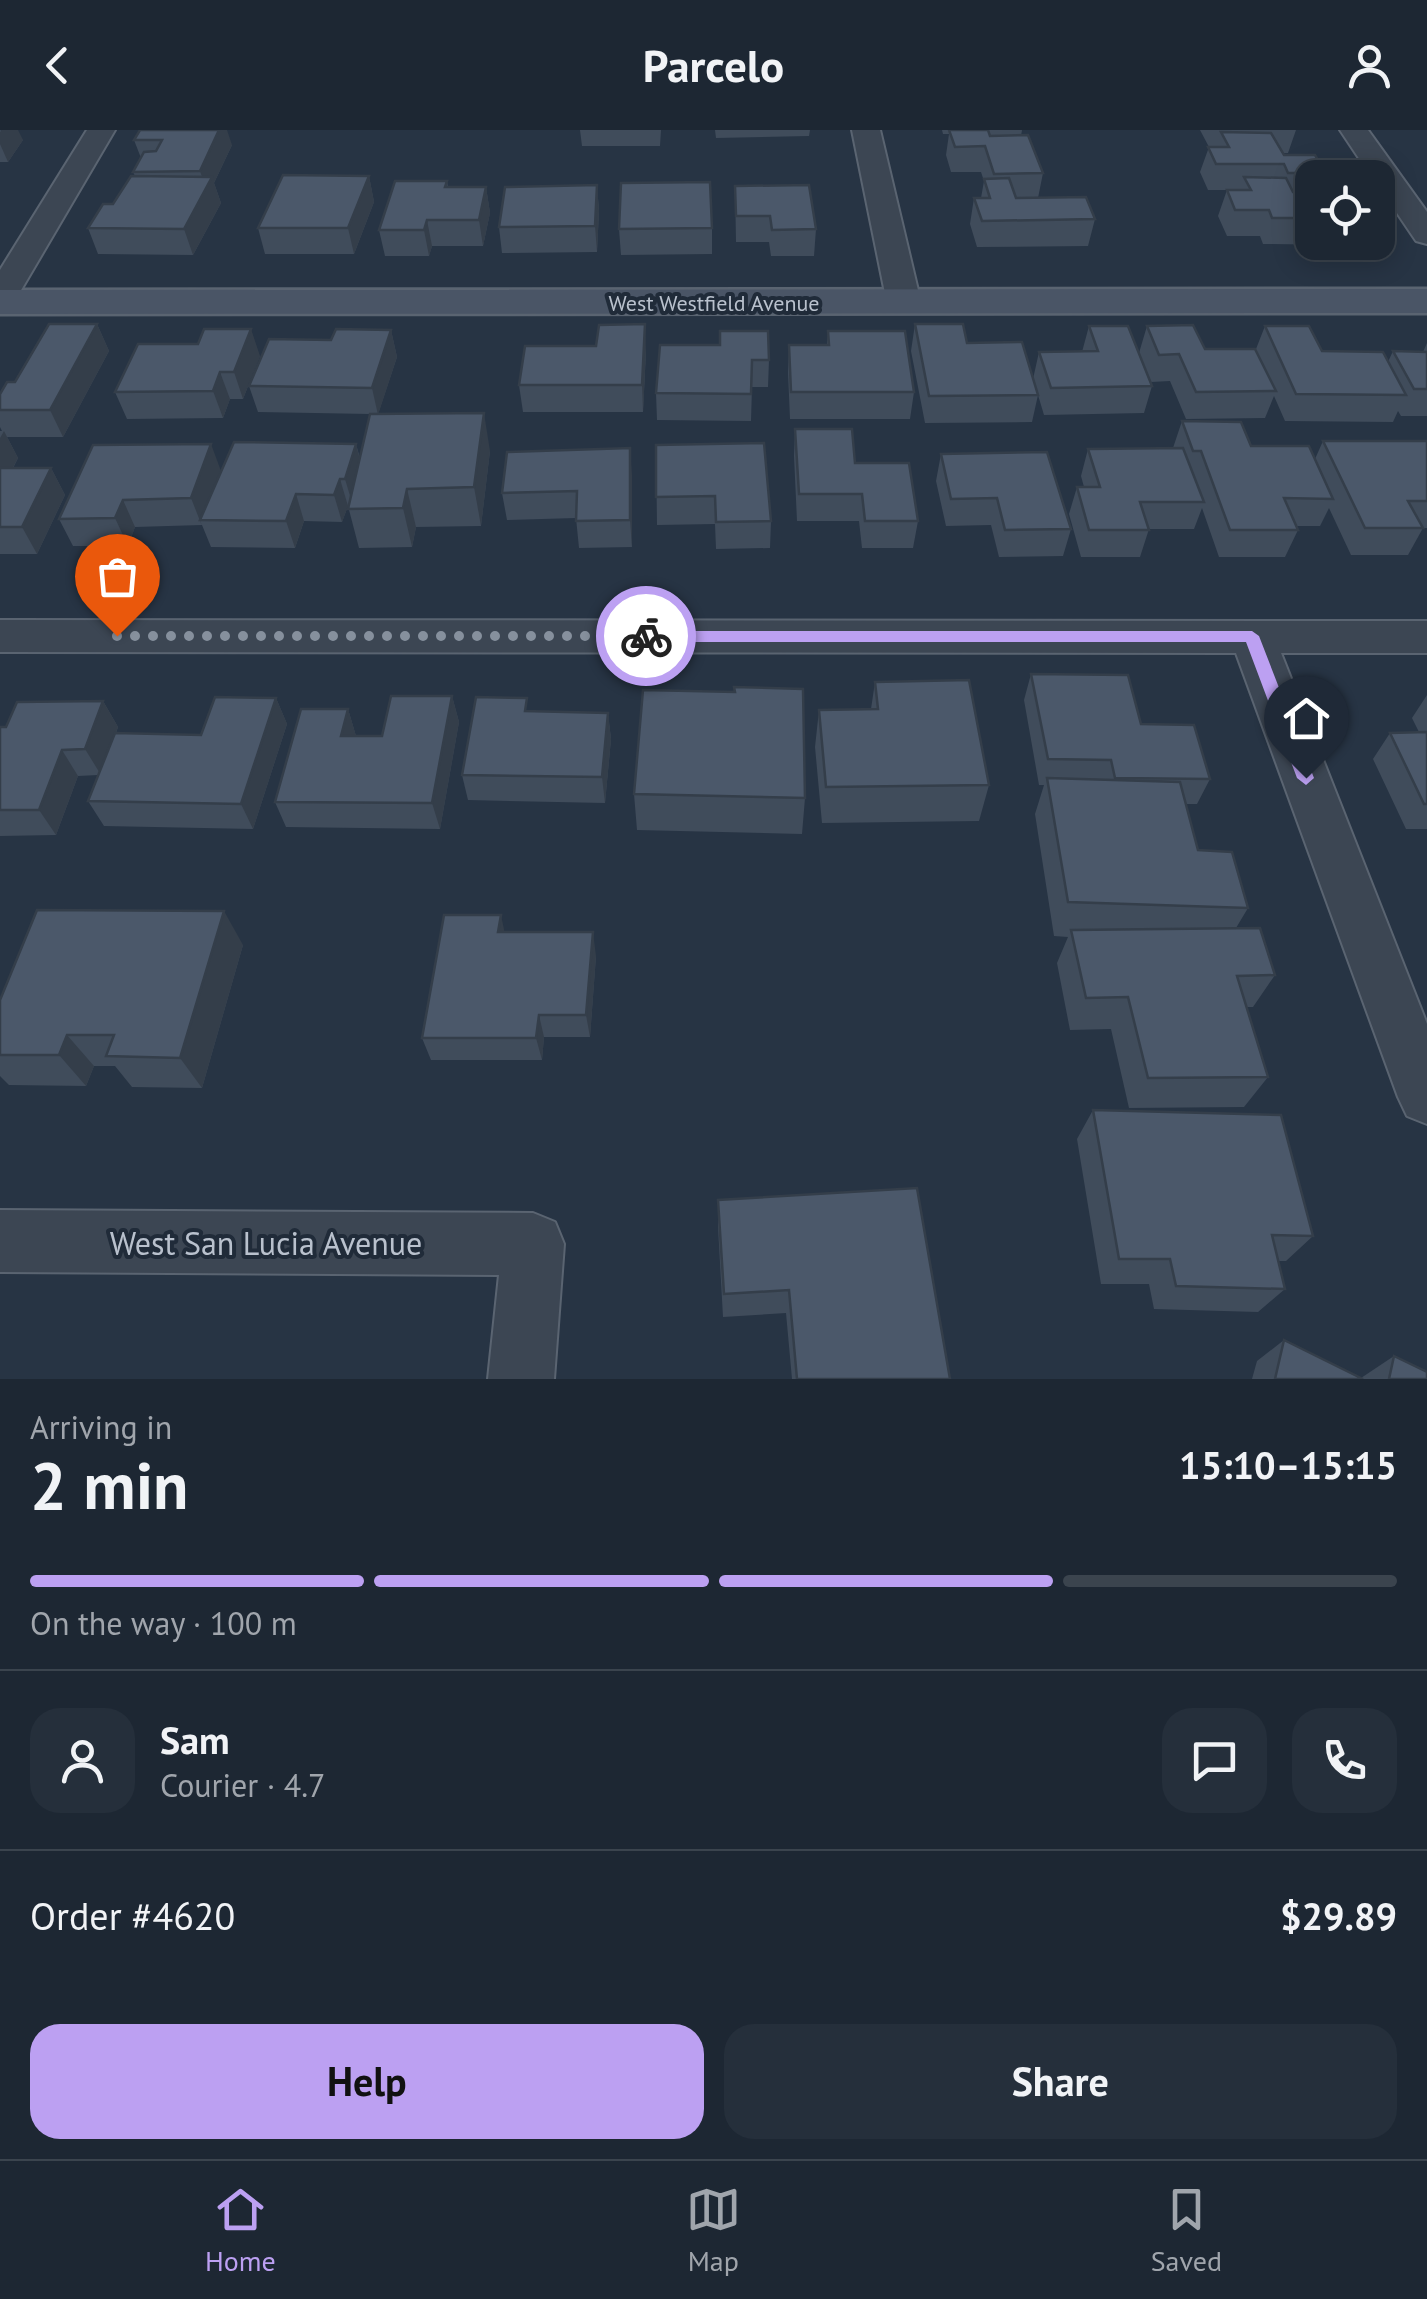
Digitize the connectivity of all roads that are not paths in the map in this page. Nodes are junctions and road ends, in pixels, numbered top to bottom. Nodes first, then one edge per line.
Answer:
1 (101, 130) edge
2 (866, 130) edge
3 (1354, 130) edge
4 (1427, 234) edge
5 (0, 300) edge
6 (1427, 302) edge
7 (904, 303) junction
8 (0, 636) edge
9 (1252, 636) junction
10 (1427, 637) edge
11 (1427, 1097) edge
12 (0, 1242) edge
13 (521, 1379) edge

1 - 5 street
2 - 7 street
3 - 4 street
5 - 7 street, West Westfield Avenue
6 - 7 street, West Westfield Avenue
8 - 9 street
9 - 10 street
9 - 11 street
12 - 13 street, West San Lucia Avenue

